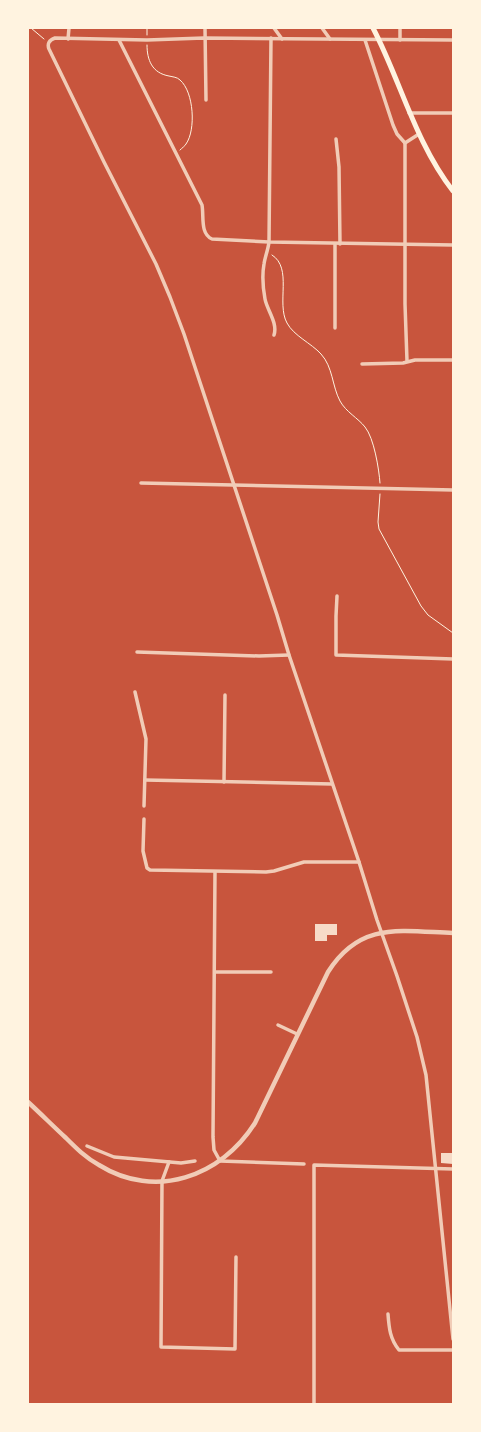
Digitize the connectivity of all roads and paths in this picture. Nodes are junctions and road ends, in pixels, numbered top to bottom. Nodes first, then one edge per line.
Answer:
1 (31, 28) edge
2 (68, 28) edge
3 (147, 28) edge
4 (205, 28) edge
5 (274, 28) edge
6 (322, 28) edge
7 (373, 28) edge
8 (400, 28) edge
9 (147, 38) dead end
10 (204, 38) junction
11 (271, 38) junction
12 (68, 39) junction
13 (282, 39) junction
14 (330, 39) junction
15 (119, 40) junction
16 (365, 40) junction
17 (379, 40) junction
18 (400, 40) junction
19 (453, 40) edge
20 (50, 42) junction
21 (147, 43) dead end
22 (206, 100) dead end
23 (409, 113) junction
24 (453, 113) edge
25 (419, 134) junction
26 (336, 139) dead end
27 (405, 143) junction
28 (176, 154) junction
29 (453, 191) edge
30 (269, 242) junction
31 (335, 244) junction
32 (340, 244) junction
33 (405, 244) junction
34 (453, 245) edge
35 (268, 253) junction
36 (335, 328) dead end
37 (274, 335) dead end
38 (453, 360) edge
39 (407, 361) junction
40 (362, 364) dead end
41 (141, 483) dead end
42 (234, 486) junction
43 (380, 486) dead end
44 (453, 490) edge
45 (380, 492) dead end
46 (338, 596) dead end
47 (453, 633) edge
48 (137, 652) dead end
49 (289, 655) junction
50 (453, 659) edge
51 (135, 692) dead end
52 (225, 696) dead end
53 (145, 780) junction
54 (224, 782) junction
55 (332, 784) junction
56 (144, 806) dead end
57 (144, 819) dead end
58 (359, 862) junction
59 (216, 872) junction
60 (453, 933) edge
61 (215, 972) junction
62 (270, 972) dead end
63 (278, 1025) dead end
64 (297, 1034) junction
65 (28, 1102) edge
66 (87, 1146) dead end
67 (194, 1161) dead end
68 (220, 1161) junction
69 (169, 1162) junction
70 (304, 1164) dead end
71 (435, 1168) junction
72 (453, 1169) edge
73 (162, 1181) junction
74 (236, 1257) dead end
75 (388, 1314) dead end
76 (452, 1322) edge
77 (453, 1339) edge
78 (453, 1350) edge
79 (314, 1404) edge

1 - 20 path
2 - 12 street
3 - 9 path
4 - 10 street
5 - 13 street
6 - 14 street
7 - 17 main road
8 - 18 street
10 - 11 street
10 - 15 street
10 - 22 street
11 - 13 street
11 - 30 street
12 - 15 street
12 - 20 street
13 - 14 street
14 - 16 street
15 - 28 street
16 - 17 street
16 - 27 street
17 - 18 street
17 - 23 main road
18 - 19 street
20 - 42 street
21 - 28 path
23 - 24 street
23 - 25 main road
25 - 27 street
25 - 29 main road
26 - 32 street
27 - 33 street
28 - 30 street
30 - 31 street
30 - 35 street
31 - 32 street
31 - 36 street
32 - 33 street
33 - 34 street
33 - 39 street
35 - 37 street
35 - 43 path
38 - 39 street
39 - 40 street
41 - 42 street
42 - 44 street
42 - 49 street
45 - 47 path
46 - 50 street
48 - 49 street
49 - 55 street
51 - 53 street
52 - 54 street
53 - 54 street
53 - 56 street
54 - 55 street
55 - 58 street
57 - 59 street
58 - 59 street
58 - 71 street
59 - 61 street
60 - 64 street
61 - 62 street
61 - 68 street
63 - 64 street
64 - 68 street
65 - 73 street
66 - 69 street
67 - 69 street
68 - 70 street
68 - 73 street
69 - 73 street
71 - 72 street
71 - 76 street
71 - 79 street
73 - 74 street
75 - 78 street
76 - 77 street

